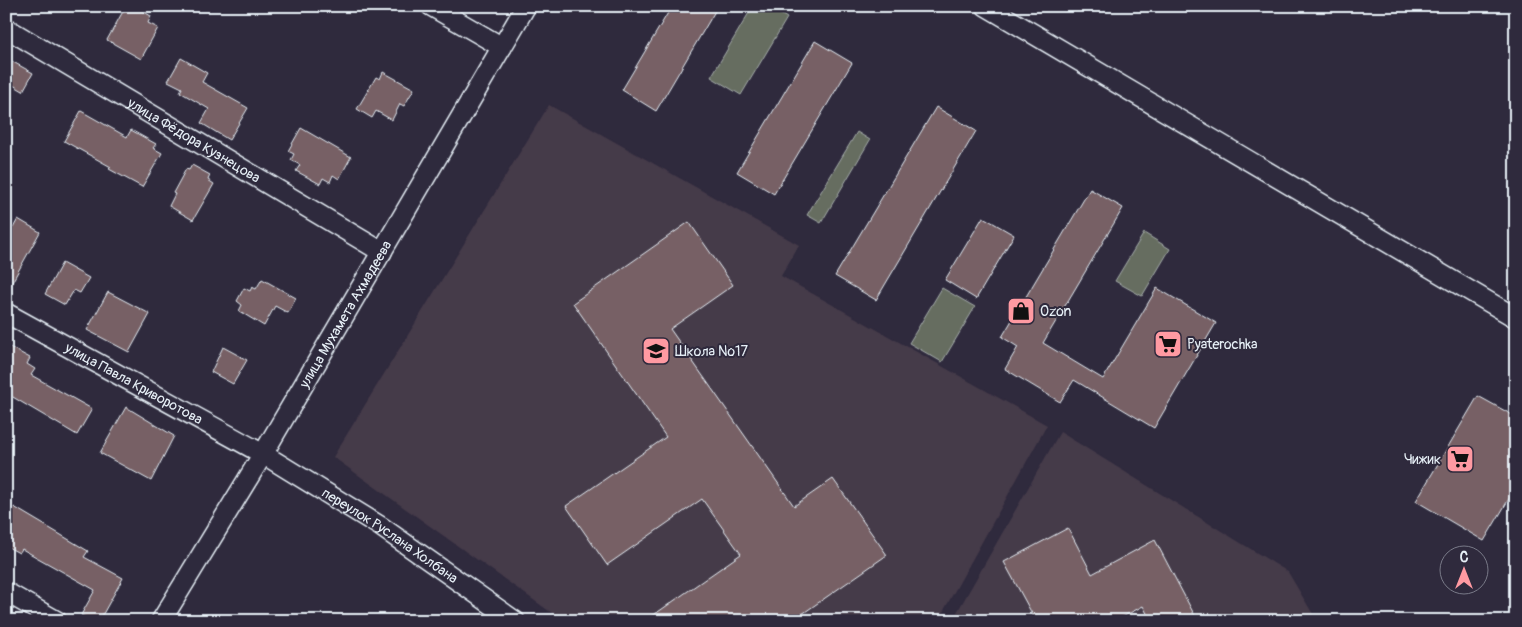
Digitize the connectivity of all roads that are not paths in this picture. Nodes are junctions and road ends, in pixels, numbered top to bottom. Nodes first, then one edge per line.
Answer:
1 (431, 6) edge
2 (526, 6) edge
3 (986, 6) edge
4 (6, 28) edge
5 (502, 47) junction
6 (382, 252) junction
7 (6, 313) edge
8 (1516, 318) edge
9 (263, 454) junction
10 (6, 592) edge
11 (57, 621) edge
12 (161, 621) edge
13 (515, 621) edge

1 - 5 street
2 - 5 street, улица Мухамета Ахмадеева
3 - 8 street
4 - 6 street, улица Фёдора Кузнецова
5 - 6 street, улица Мухамета Ахмадеева
6 - 9 street, улица Мухамета Ахмадеева
7 - 9 street, улица Павла Криворотова
9 - 12 street, улица Мухамета Ахмадеева
9 - 13 street, переулок Руслана Холбана
10 - 11 street

